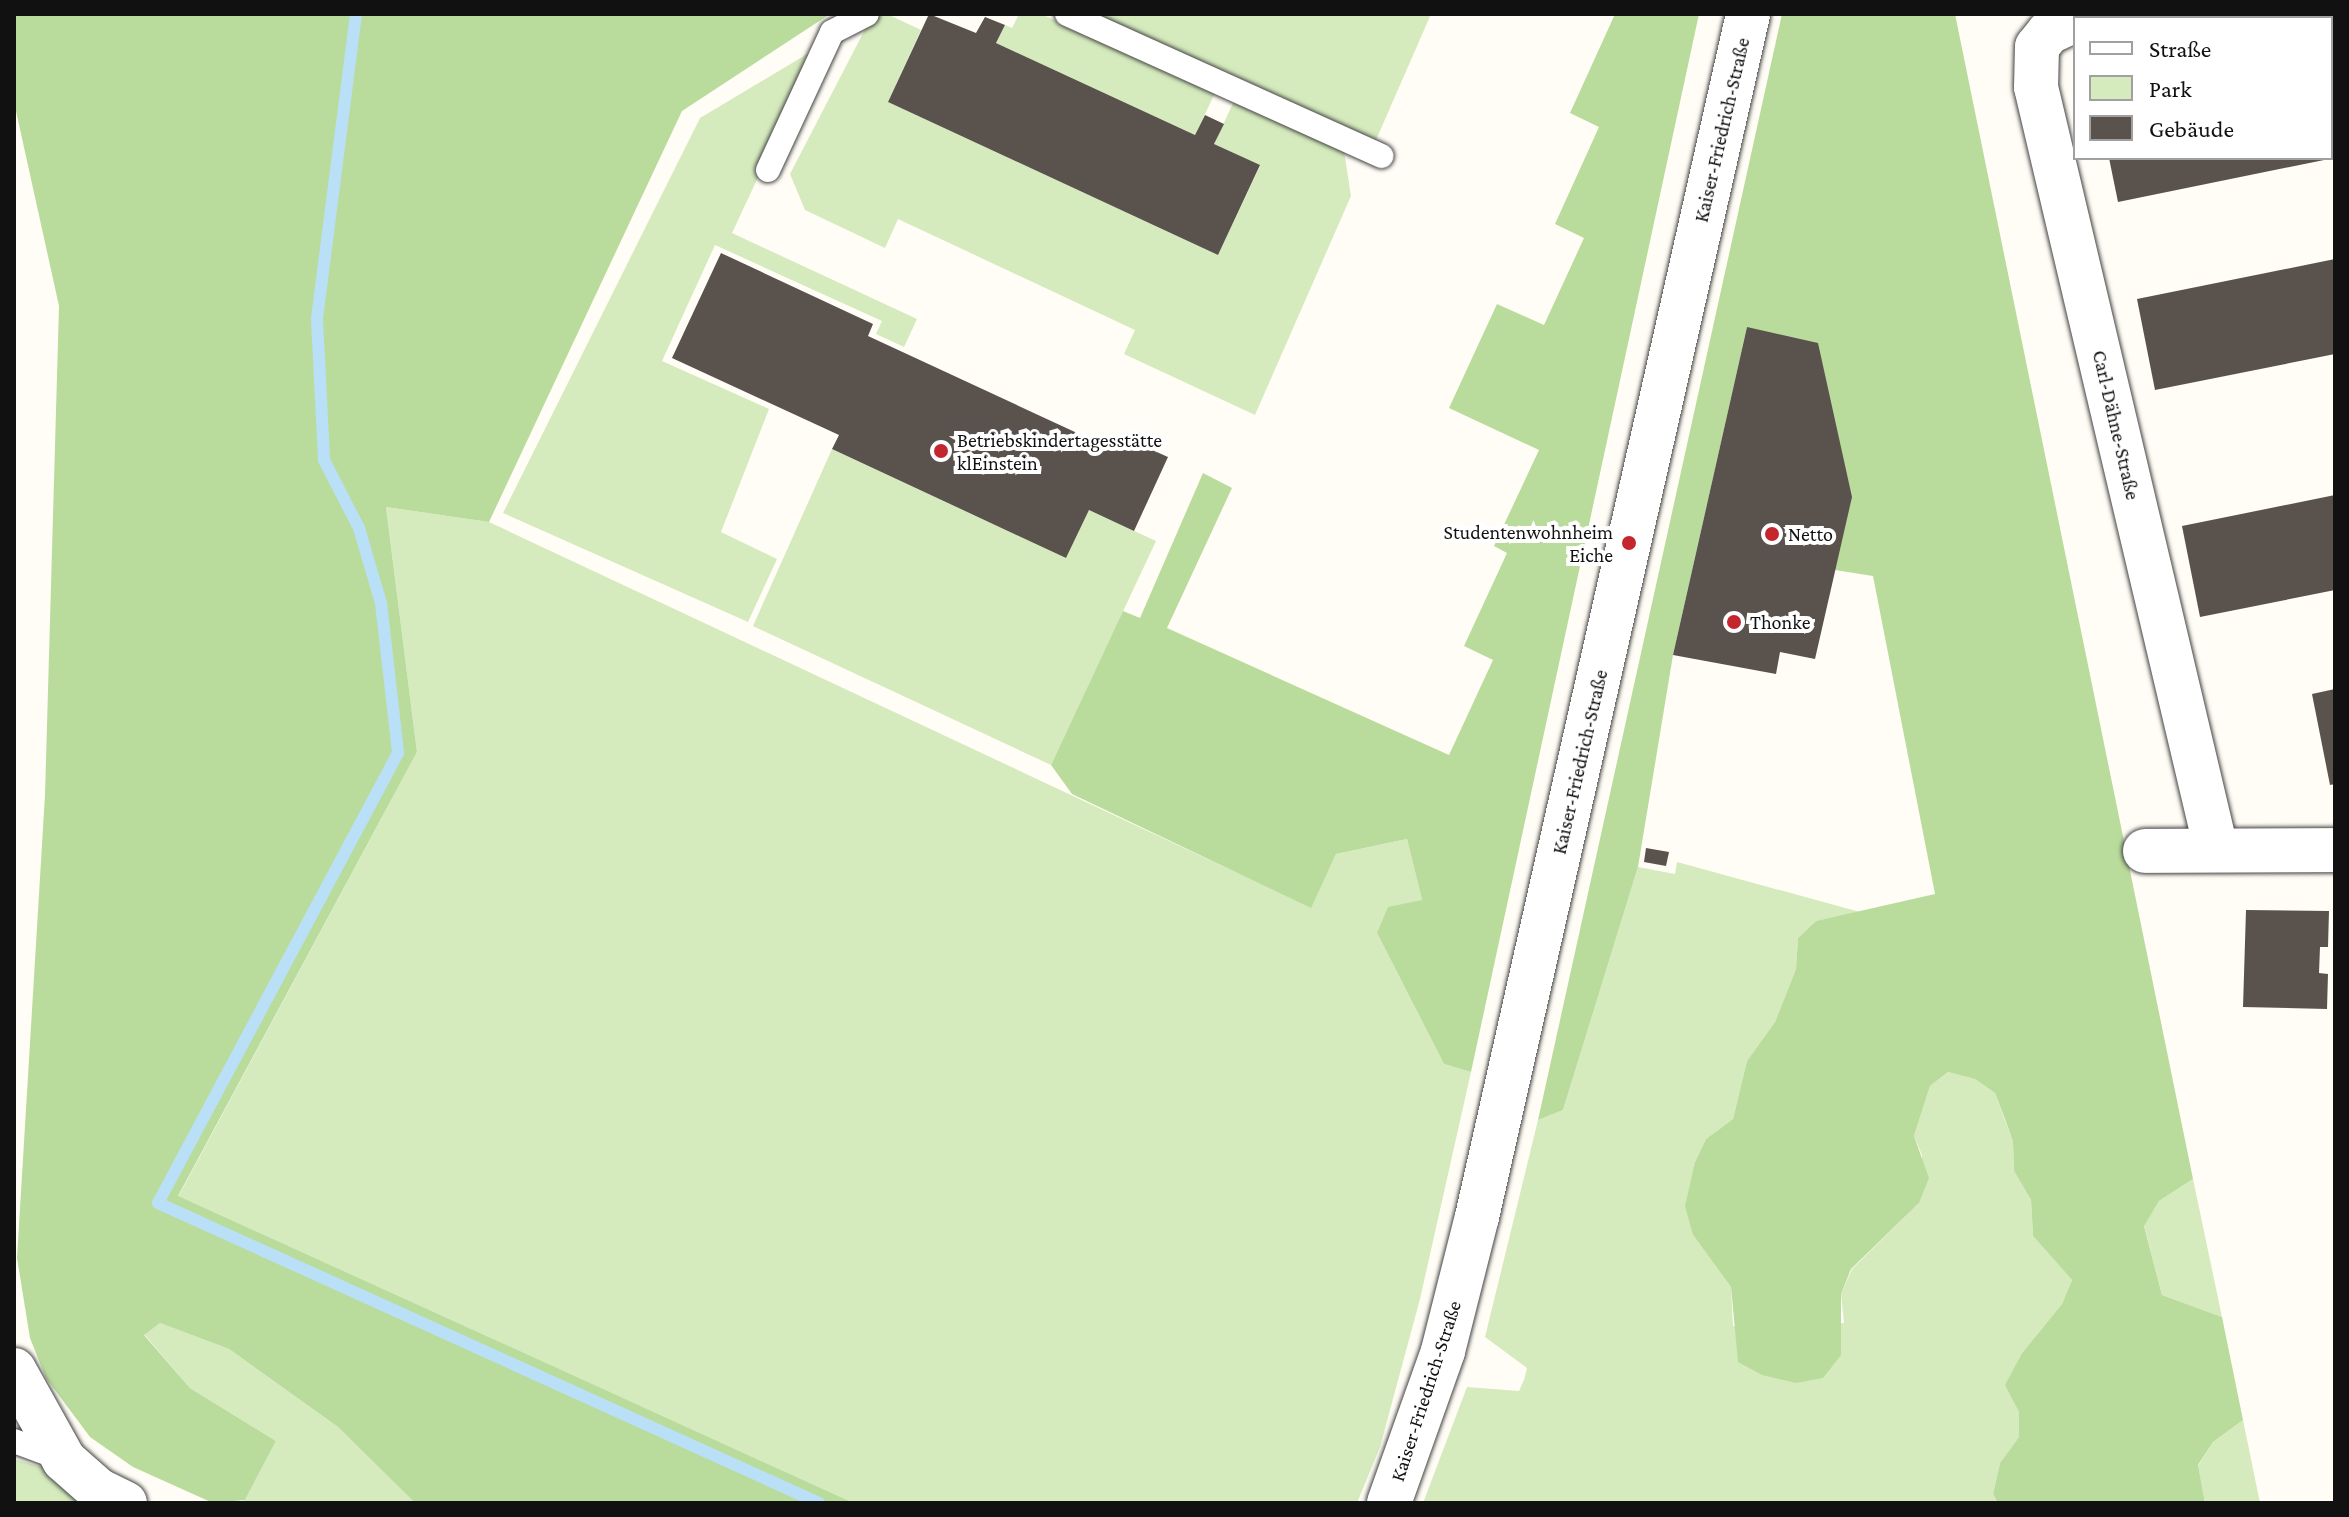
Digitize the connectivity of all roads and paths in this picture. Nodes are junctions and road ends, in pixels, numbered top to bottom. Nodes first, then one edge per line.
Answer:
1 (867, 14) edge
2 (1067, 14) edge
3 (1748, 14) edge
4 (2073, 21) edge
5 (1381, 156) dead end
6 (768, 170) dead end
7 (2216, 849) junction
8 (2335, 850) edge
9 (2145, 851) dead end
10 (14, 1370) edge
11 (14, 1441) edge
12 (64, 1460) junction
13 (125, 1503) edge
14 (1389, 1503) edge

1 - 6 lane
2 - 5 lane
3 - 14 street, Kaiser-Friedrich-Straße
4 - 7 street, Carl-Dähne-Straße
7 - 8 street
7 - 9 street
10 - 12 street
11 - 12 lane
12 - 13 street

